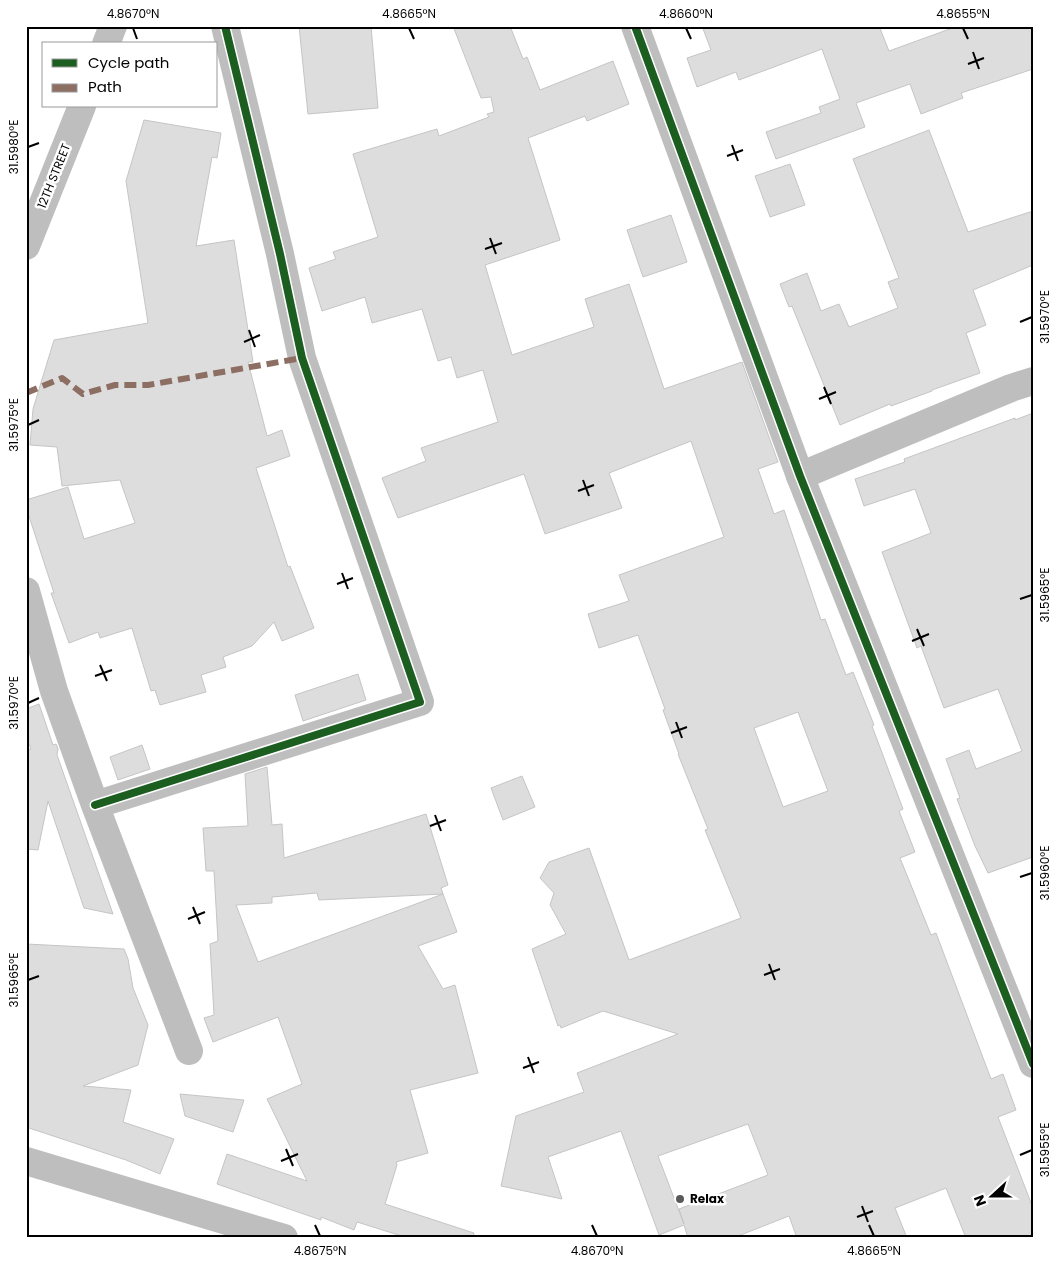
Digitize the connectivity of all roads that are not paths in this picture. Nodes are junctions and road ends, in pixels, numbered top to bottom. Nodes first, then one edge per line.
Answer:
1 (113, 26) edge
2 (225, 26) edge
3 (635, 26) edge
4 (107, 42) edge
5 (81, 108) edge
6 (26, 246) edge
7 (1033, 381) edge
8 (800, 476) junction
9 (26, 591) edge
10 (95, 805) junction
11 (189, 1051) dead end
12 (1033, 1064) edge
13 (26, 1161) edge
14 (284, 1238) edge

1 - 4 street
2 - 10 street
3 - 8 street
5 - 6 street, 12TH STREET
7 - 8 street
8 - 12 street
9 - 10 street
10 - 11 street
13 - 14 street

